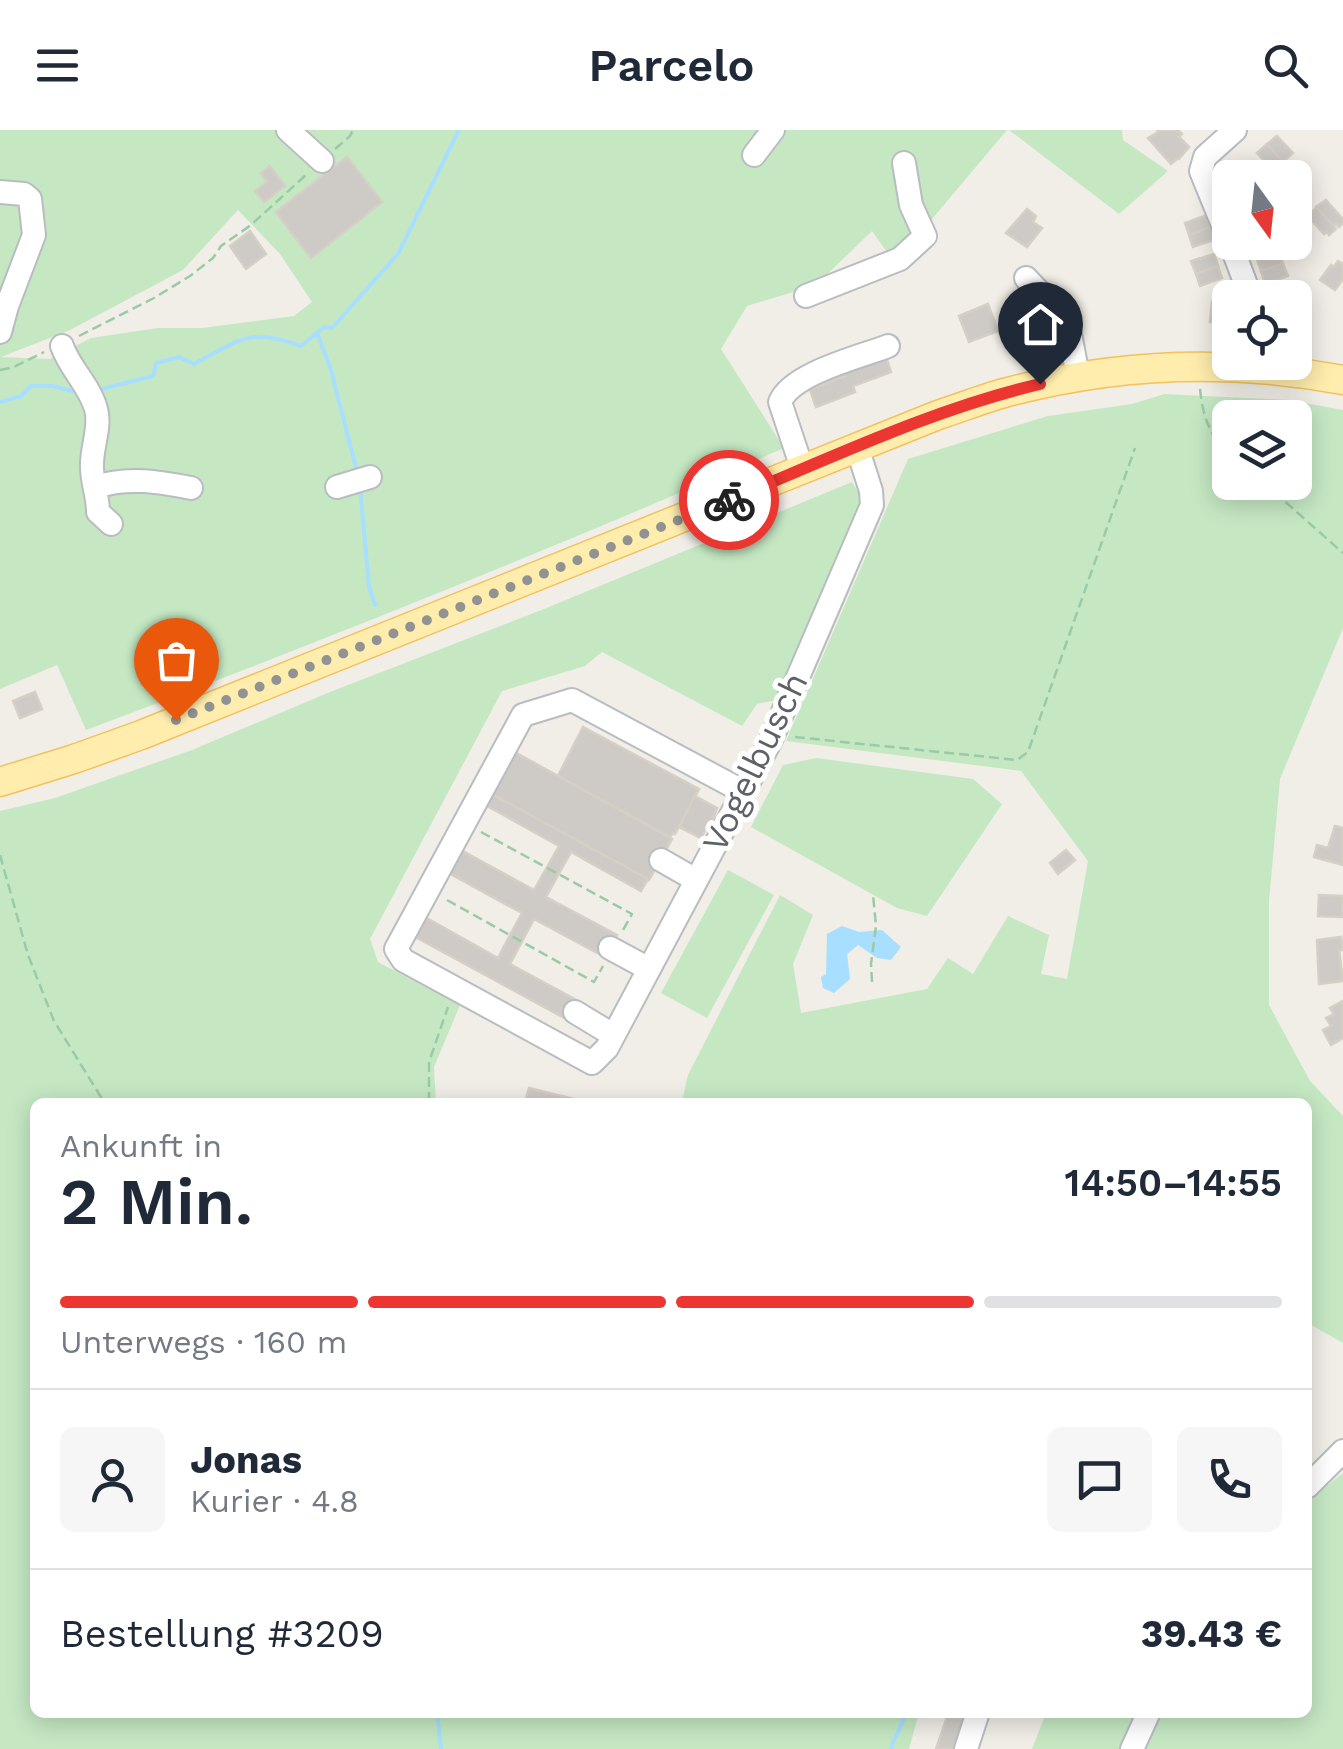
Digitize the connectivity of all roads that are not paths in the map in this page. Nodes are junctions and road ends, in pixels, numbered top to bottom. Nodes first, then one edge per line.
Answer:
1 (288, 130) edge
2 (773, 130) edge
3 (1235, 130) edge
4 (754, 154) dead end
5 (322, 161) road end
6 (904, 163) dead end
7 (0, 192) edge
8 (1212, 198) edge
9 (1026, 278) dead end
10 (806, 296) dead end
11 (0, 332) edge
12 (62, 346) road end
13 (888, 346) dead end
14 (1078, 376) junction
15 (1343, 380) edge
16 (856, 447) junction
17 (803, 470) junction
18 (370, 477) dead end
19 (96, 487) junction
20 (337, 487) dead end
21 (191, 488) dead end
22 (112, 524) dead end
23 (0, 782) edge
24 (744, 792) junction
25 (660, 860) dead end
26 (696, 880) junction
27 (611, 949) road end
28 (649, 969) junction
29 (575, 1012) dead end
30 (614, 1035) junction
31 (1343, 1450) edge
32 (1312, 1482) edge
33 (976, 1718) edge
34 (1145, 1718) edge
35 (966, 1749) edge
36 (1132, 1749) edge

1 - 5 street
2 - 4 street
3 - 8 street
6 - 10 street
7 - 11 street
9 - 14 street
12 - 19 street
13 - 17 street
14 - 15 main road
14 - 16 main road
16 - 17 main road
16 - 24 street, Vogelbusch
17 - 23 main road
18 - 20 street
19 - 21 street
19 - 22 street
24 - 26 street, Vogelbusch
24 - 30 street, Vogelbusch
25 - 26 street
26 - 28 street, Vogelbusch
27 - 28 street
28 - 30 street, Vogelbusch
29 - 30 street
31 - 32 street
33 - 35 street
34 - 36 street

